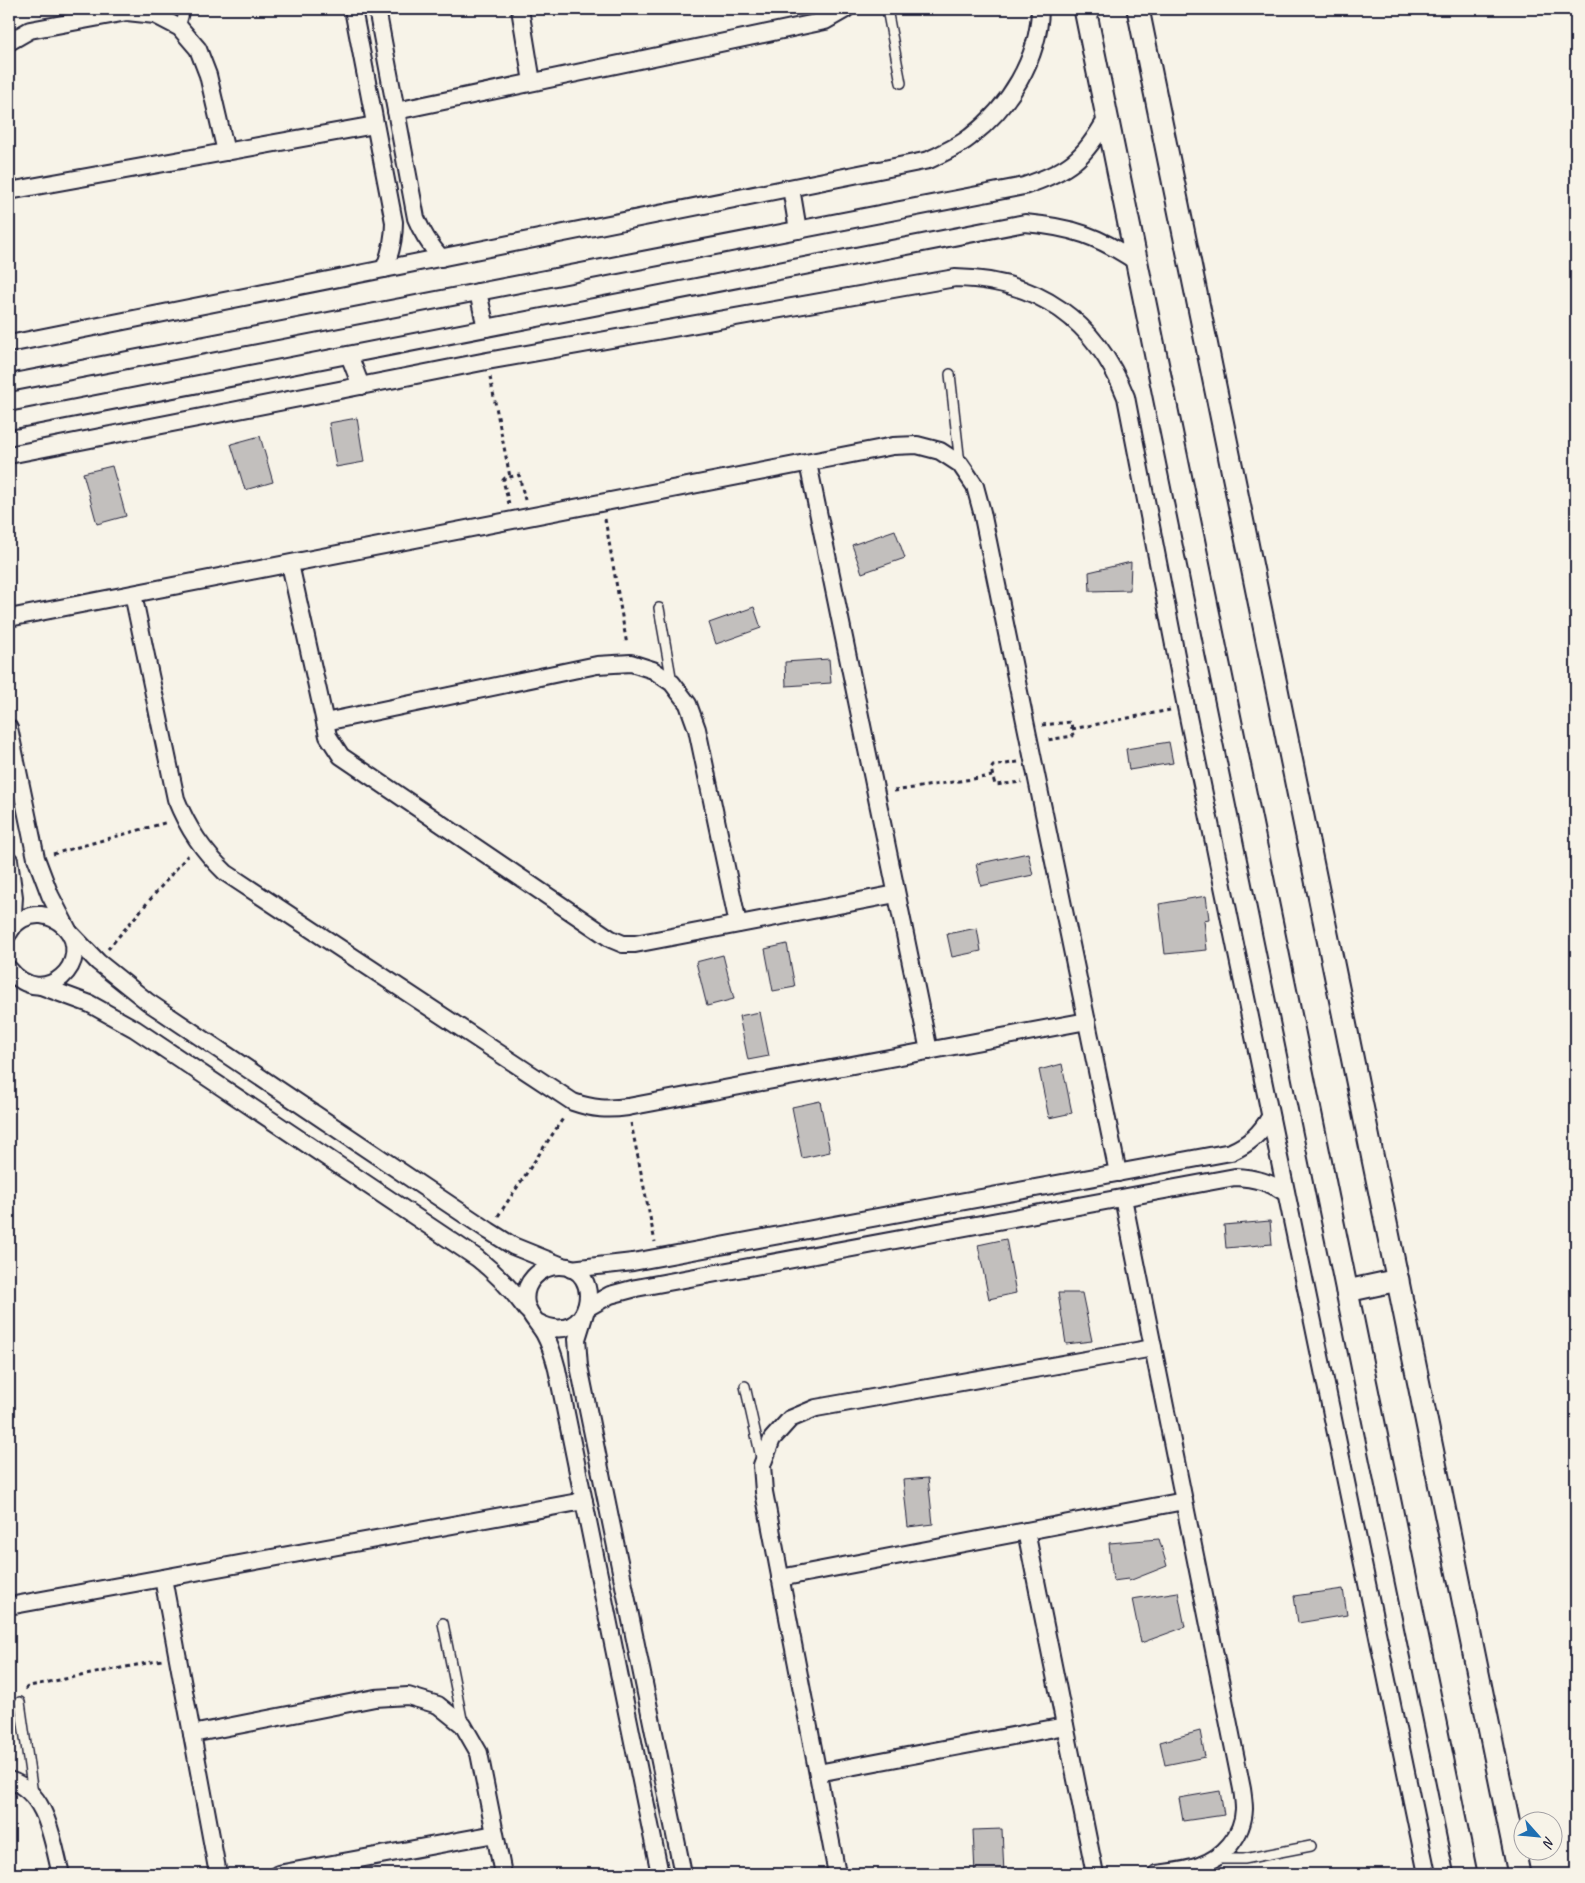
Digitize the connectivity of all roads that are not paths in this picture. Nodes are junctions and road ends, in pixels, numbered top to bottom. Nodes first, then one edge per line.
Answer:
1 (185, 9) edge
2 (353, 9) edge
3 (377, 9) edge
4 (520, 9) edge
5 (846, 9) edge
6 (887, 9) edge
7 (1040, 9) edge
8 (1085, 9) edge
9 (1138, 9) edge
10 (180, 28) junction
11 (9, 42) edge
12 (532, 82) junction
13 (902, 83) dead end
14 (396, 110) junction
15 (1107, 118) junction
16 (375, 125) junction
17 (226, 152) junction
18 (791, 188) junction
19 (9, 191) edge
20 (798, 230) junction
21 (441, 258) junction
22 (1137, 262) junction
23 (384, 269) junction
24 (478, 292) junction
25 (486, 328) junction
26 (9, 344) edge
27 (349, 355) junction
28 (950, 374) dead end
29 (9, 383) edge
30 (361, 386) junction
31 (9, 421) edge
32 (9, 455) edge
33 (808, 463) junction
34 (960, 464) junction
35 (290, 564) junction
36 (133, 594) junction
37 (659, 608) dead end
38 (9, 618) edge
39 (672, 683) junction
40 (324, 722) junction
41 (9, 728) edge
42 (9, 860) edge
43 (896, 894) junction
44 (738, 924) junction
45 (10, 930) edge
46 (69, 932) junction
47 (9, 969) edge
48 (16, 981) edge
49 (41, 986) junction
50 (1087, 1021) junction
51 (928, 1051) junction
52 (1270, 1117) junction
53 (1118, 1173) junction
54 (1286, 1193) junction
55 (1122, 1198) junction
56 (566, 1267) junction
57 (1398, 1280) junction
58 (1347, 1291) junction
59 (586, 1310) junction
60 (534, 1318) junction
61 (1153, 1348) junction
62 (744, 1386) dead end
63 (762, 1465) junction
64 (584, 1501) junction
65 (1184, 1501) junction
66 (1026, 1531) junction
67 (163, 1578) junction
68 (780, 1578) junction
69 (9, 1606) edge
70 (442, 1623) dead end
71 (20, 1702) road end
72 (463, 1725) junction
73 (1066, 1726) junction
74 (192, 1734) junction
75 (818, 1774) junction
76 (9, 1780) edge
77 (34, 1796) junction
78 (496, 1834) junction
79 (1311, 1846) dead end
80 (1216, 1859) junction
81 (60, 1874) edge
82 (218, 1874) edge
83 (278, 1874) edge
84 (503, 1874) edge
85 (660, 1874) edge
86 (683, 1874) edge
87 (837, 1874) edge
88 (1095, 1874) edge
89 (1157, 1874) edge
90 (1426, 1874) edge
91 (1466, 1874) edge
92 (1519, 1874) edge

1 - 10 lane
2 - 16 street
3 - 14 street
4 - 12 street
5 - 12 street
6 - 13 lane
7 - 18 street
8 - 15 street
9 - 57 street
10 - 11 street
10 - 17 street
12 - 14 street
14 - 21 street
15 - 20 street
15 - 22 street
16 - 17 street
16 - 23 street
17 - 19 street
18 - 20 street
18 - 21 street
20 - 24 street
21 - 23 street
22 - 25 street
22 - 58 street
23 - 26 street
24 - 25 street
24 - 29 street
25 - 27 street
27 - 30 street
27 - 31 street
28 - 34 lane
30 - 32 street
30 - 52 street
33 - 34 street
33 - 35 street
33 - 43 street
34 - 50 street
35 - 36 street
35 - 40 street
36 - 38 street
36 - 51 street
37 - 39 lane
39 - 40 street
39 - 44 street
40 - 44 street
41 - 46 street
42 - 45 street
43 - 44 street
43 - 51 street
45 - 46 street
46 - 49 street
46 - 56 street
47 - 48 street
48 - 49 street
49 - 60 street
50 - 51 street
50 - 53 street
52 - 53 street
52 - 54 street
53 - 56 street
54 - 55 street
54 - 90 street
55 - 59 street
55 - 61 street
56 - 59 street
56 - 60 street
57 - 58 street
57 - 92 street
58 - 91 street
59 - 60 street
59 - 86 street
60 - 64 street
61 - 63 street
61 - 65 street
62 - 63 lane
63 - 68 street
64 - 67 street
64 - 85 street
65 - 66 street
65 - 80 street
66 - 68 street
66 - 73 street
67 - 69 street
67 - 74 street
68 - 75 street
70 - 72 lane
71 - 77 lane
72 - 74 street
72 - 78 street
73 - 75 street
73 - 88 street
74 - 82 street
75 - 87 street
76 - 77 street
77 - 81 street
78 - 83 street
78 - 84 street
79 - 80 lane
80 - 89 street

